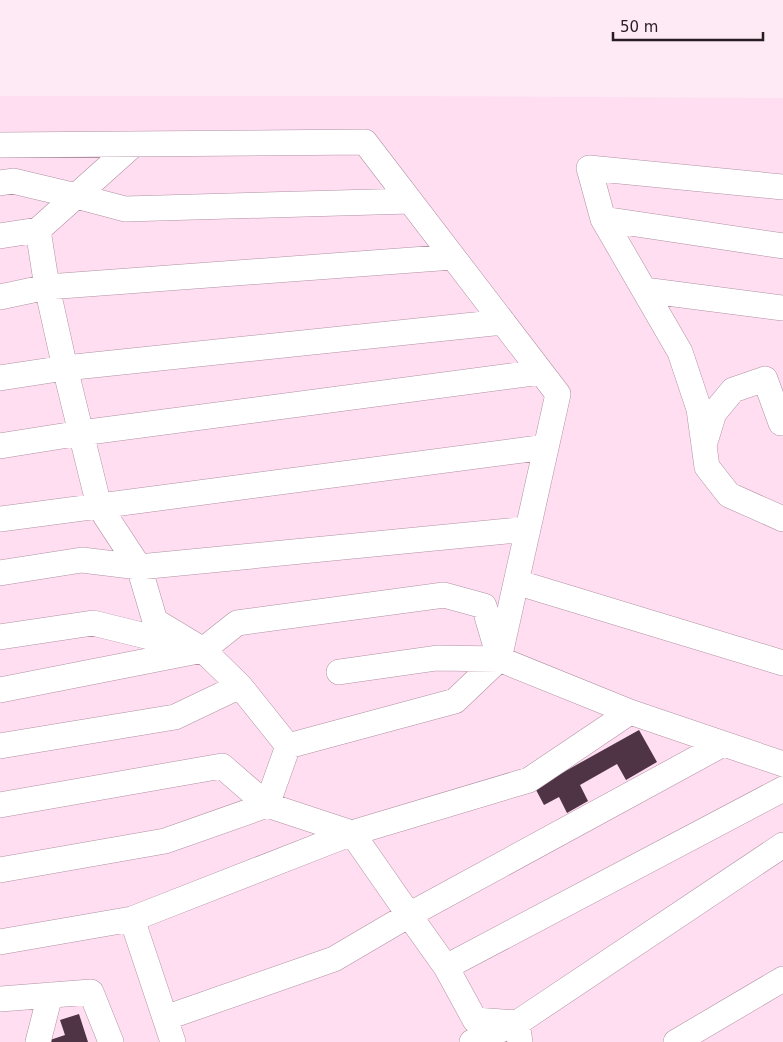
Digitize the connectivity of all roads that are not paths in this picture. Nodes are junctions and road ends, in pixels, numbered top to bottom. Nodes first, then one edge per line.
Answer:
1 (134, 144) junction
2 (0, 145) edge
3 (0, 183) edge
4 (783, 187) edge
5 (76, 196) junction
6 (410, 201) junction
7 (603, 219) junction
8 (38, 230) junction
9 (0, 236) edge
10 (783, 246) edge
11 (454, 257) junction
12 (47, 287) junction
13 (644, 290) junction
14 (0, 297) edge
15 (783, 308) edge
16 (503, 322) junction
17 (66, 368) junction
18 (541, 372) junction
19 (774, 376) edge
20 (0, 378) edge
21 (783, 424) edge
22 (81, 433) junction
23 (0, 446) edge
24 (704, 446) junction
25 (546, 447) junction
26 (99, 506) junction
27 (0, 519) edge
28 (783, 519) edge
29 (528, 529) junction
30 (139, 567) junction
31 (0, 573) edge
32 (516, 582) junction
33 (0, 637) edge
34 (203, 650) junction
35 (499, 659) junction
36 (783, 663) edge
37 (339, 672) dead end
38 (240, 686) junction
39 (0, 690) edge
40 (630, 712) junction
41 (723, 744) junction
42 (0, 746) edge
43 (288, 746) junction
44 (783, 764) edge
45 (783, 789) edge
46 (267, 805) junction
47 (0, 806) edge
48 (352, 833) junction
49 (783, 845) edge
50 (0, 870) edge
51 (408, 915) junction
52 (132, 919) junction
53 (0, 942) edge
54 (446, 967) junction
55 (783, 979) edge
56 (50, 995) junction
57 (0, 999) edge
58 (165, 1018) junction
59 (519, 1033) edge
60 (38, 1042) edge
61 (111, 1042) edge
62 (173, 1042) edge
63 (472, 1042) edge
64 (676, 1042) edge

1 - 2 lane
1 - 5 lane
1 - 6 lane
3 - 5 lane
4 - 7 lane
5 - 6 lane
5 - 8 lane
6 - 11 lane
7 - 10 lane
7 - 13 lane
8 - 9 lane
8 - 12 lane
11 - 12 lane
11 - 16 lane
12 - 14 lane
12 - 17 lane
13 - 15 lane
13 - 24 lane
16 - 17 lane
16 - 18 lane
17 - 20 lane
17 - 22 lane
18 - 22 lane
18 - 25 lane
19 - 21 lane
19 - 24 lane
22 - 23 lane
22 - 26 lane
24 - 28 lane
25 - 26 lane
25 - 29 lane
26 - 27 lane
26 - 30 lane
29 - 30 lane
29 - 32 lane
30 - 31 lane
30 - 34 lane
32 - 35 lane
32 - 36 lane
33 - 34 lane
34 - 35 lane
34 - 38 lane
34 - 39 lane
35 - 37 lane
35 - 40 lane
35 - 43 lane
38 - 42 lane
38 - 43 lane
40 - 41 lane
40 - 48 lane
41 - 44 lane
41 - 51 lane
43 - 46 lane
45 - 54 lane
46 - 47 lane
46 - 48 lane
46 - 50 lane
48 - 51 lane
48 - 52 lane
49 - 59 lane
51 - 54 lane
51 - 58 lane
52 - 53 lane
52 - 58 lane
54 - 59 lane
55 - 64 lane
56 - 57 lane
56 - 60 lane
56 - 61 lane
58 - 62 lane
59 - 63 lane

